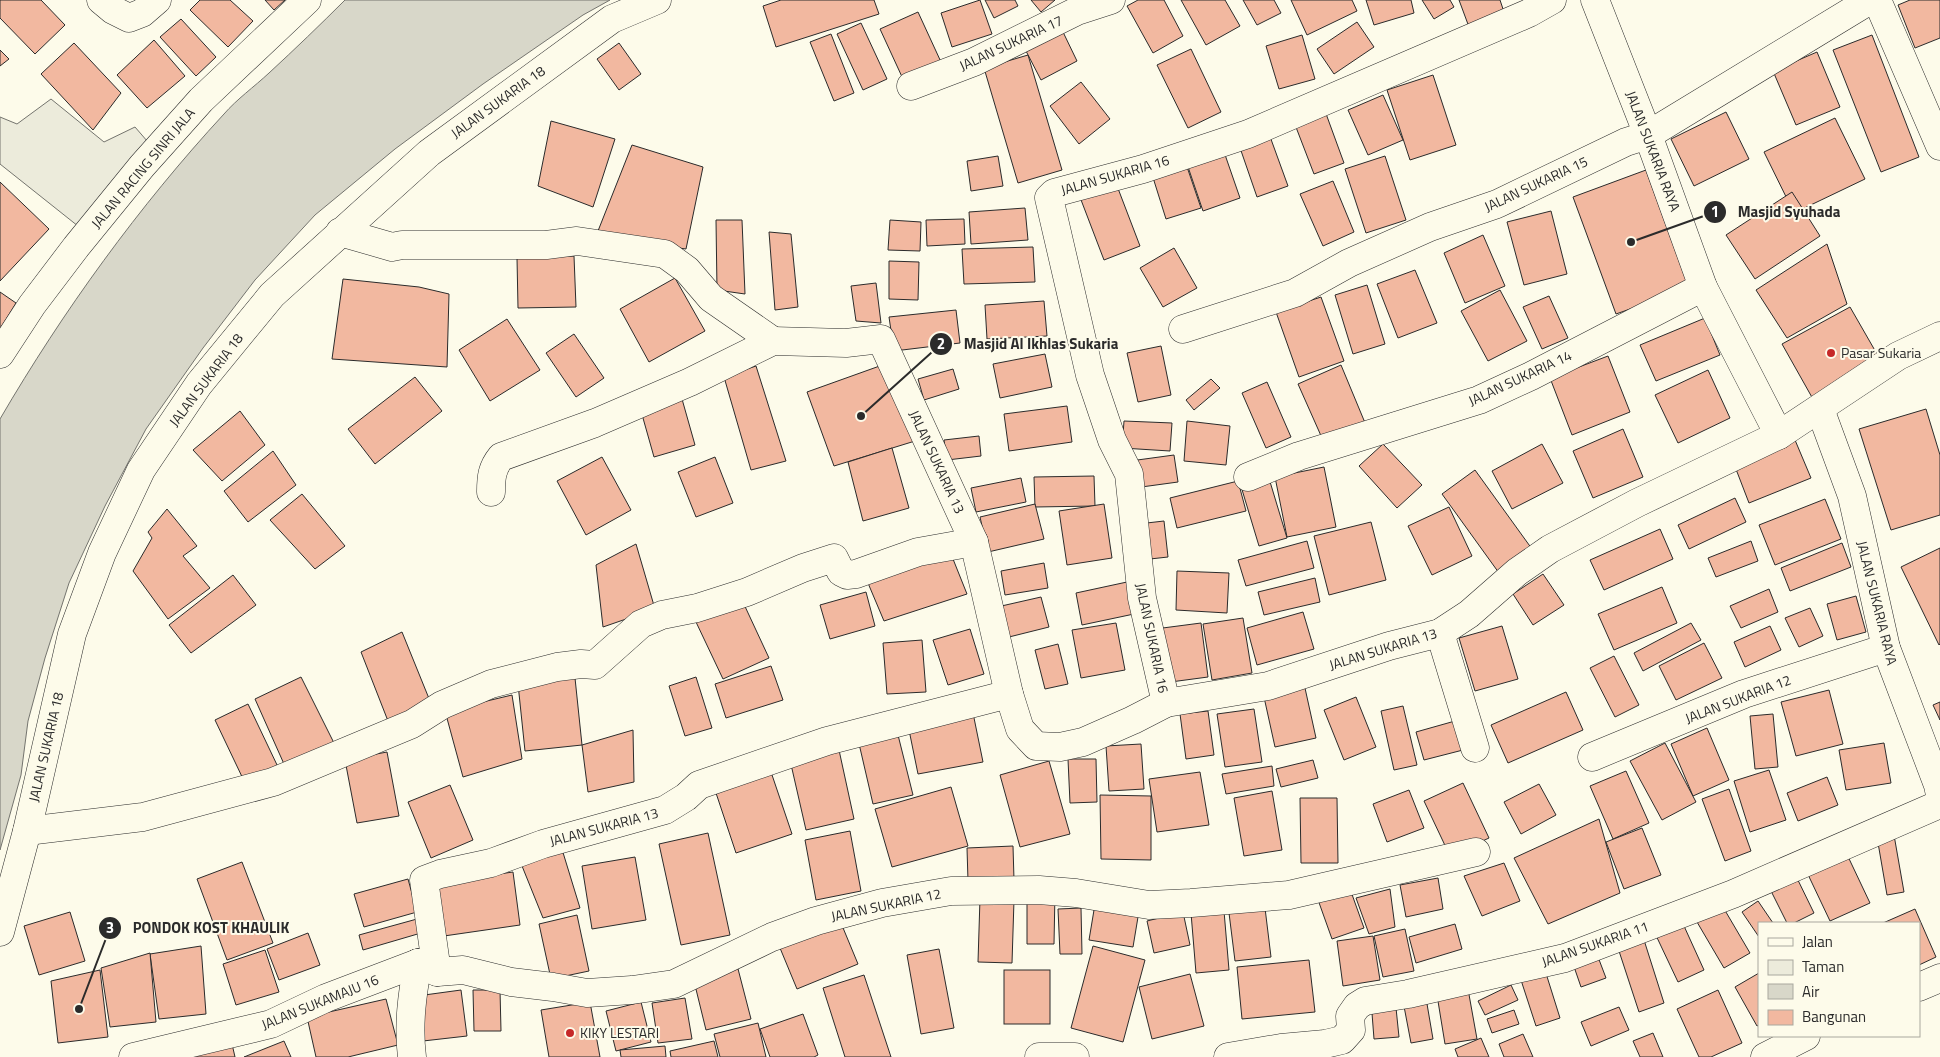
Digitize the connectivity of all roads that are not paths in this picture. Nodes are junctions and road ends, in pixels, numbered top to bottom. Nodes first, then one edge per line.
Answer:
1 (101, 0) edge
2 (156, 0) edge
3 (308, 0) edge
4 (656, 0) edge
5 (1111, 0) edge
6 (1552, 0) edge
7 (1595, 0) edge
8 (1870, 0) edge
9 (1877, 0) edge
10 (911, 86) dead end
11 (1648, 135) junction
12 (1940, 146) edge
13 (340, 232) junction
14 (1704, 286) junction
15 (1183, 329) dead end
16 (1940, 336) edge
17 (773, 341) junction
18 (0, 354) edge
19 (1820, 409) junction
20 (1778, 435) junction
21 (1248, 477) dead end
22 (491, 492) dead end
23 (974, 542) junction
24 (1440, 633) junction
25 (1886, 648) junction
26 (1009, 694) junction
27 (1166, 703) junction
28 (1475, 748) dead end
29 (1592, 758) dead end
30 (1940, 792) edge
31 (27, 831) junction
32 (1476, 852) dead end
33 (7, 876) edge
34 (0, 932) edge
35 (427, 967) junction
36 (1940, 978) edge
37 (1920, 987) edge
38 (1804, 1037) edge
39 (133, 1057) edge
40 (412, 1057) edge
41 (1039, 1057) edge
42 (1075, 1057) edge
43 (1228, 1057) edge
44 (1765, 1057) edge

1 - 2 street
3 - 18 street, JALAN RACING SINRI JALA
4 - 13 street, JALAN SUKARIA 18
5 - 10 street, JALAN SUKARIA 17
6 - 27 street, JALAN SUKARIA 16
7 - 11 street, JALAN SUKARIA RAYA
8 - 11 street, JALAN SUKARIA 15
9 - 12 street
11 - 14 street, JALAN SUKARIA RAYA
11 - 15 street, JALAN SUKARIA 15
13 - 17 street
13 - 31 street, JALAN SUKARIA 18
14 - 20 street, JALAN SUKARIA RAYA
14 - 21 street, JALAN SUKARIA 14
16 - 19 street, JALAN SUKARIA 13
17 - 22 street
17 - 23 street, JALAN SUKARIA 13
19 - 20 street, JALAN SUKARIA 13
19 - 25 street, JALAN SUKARIA RAYA
20 - 24 street, JALAN SUKARIA 13
23 - 26 street, JALAN SUKARIA 13
23 - 31 street
24 - 27 street, JALAN SUKARIA 13
24 - 28 street
25 - 29 street, JALAN SUKARIA 12
25 - 30 street, JALAN SUKARIA RAYA
26 - 27 street, JALAN SUKARIA 13
26 - 35 street, JALAN SUKARIA 13
30 - 43 street, JALAN SUKARIA 11
31 - 33 street, JALAN SUKARIA 18
32 - 35 street, JALAN SUKARIA 12
33 - 34 street, JALAN SUKARIA 18
35 - 39 street, JALAN SUKAMAJU 16
35 - 40 street
36 - 37 street
38 - 44 street
41 - 42 street

